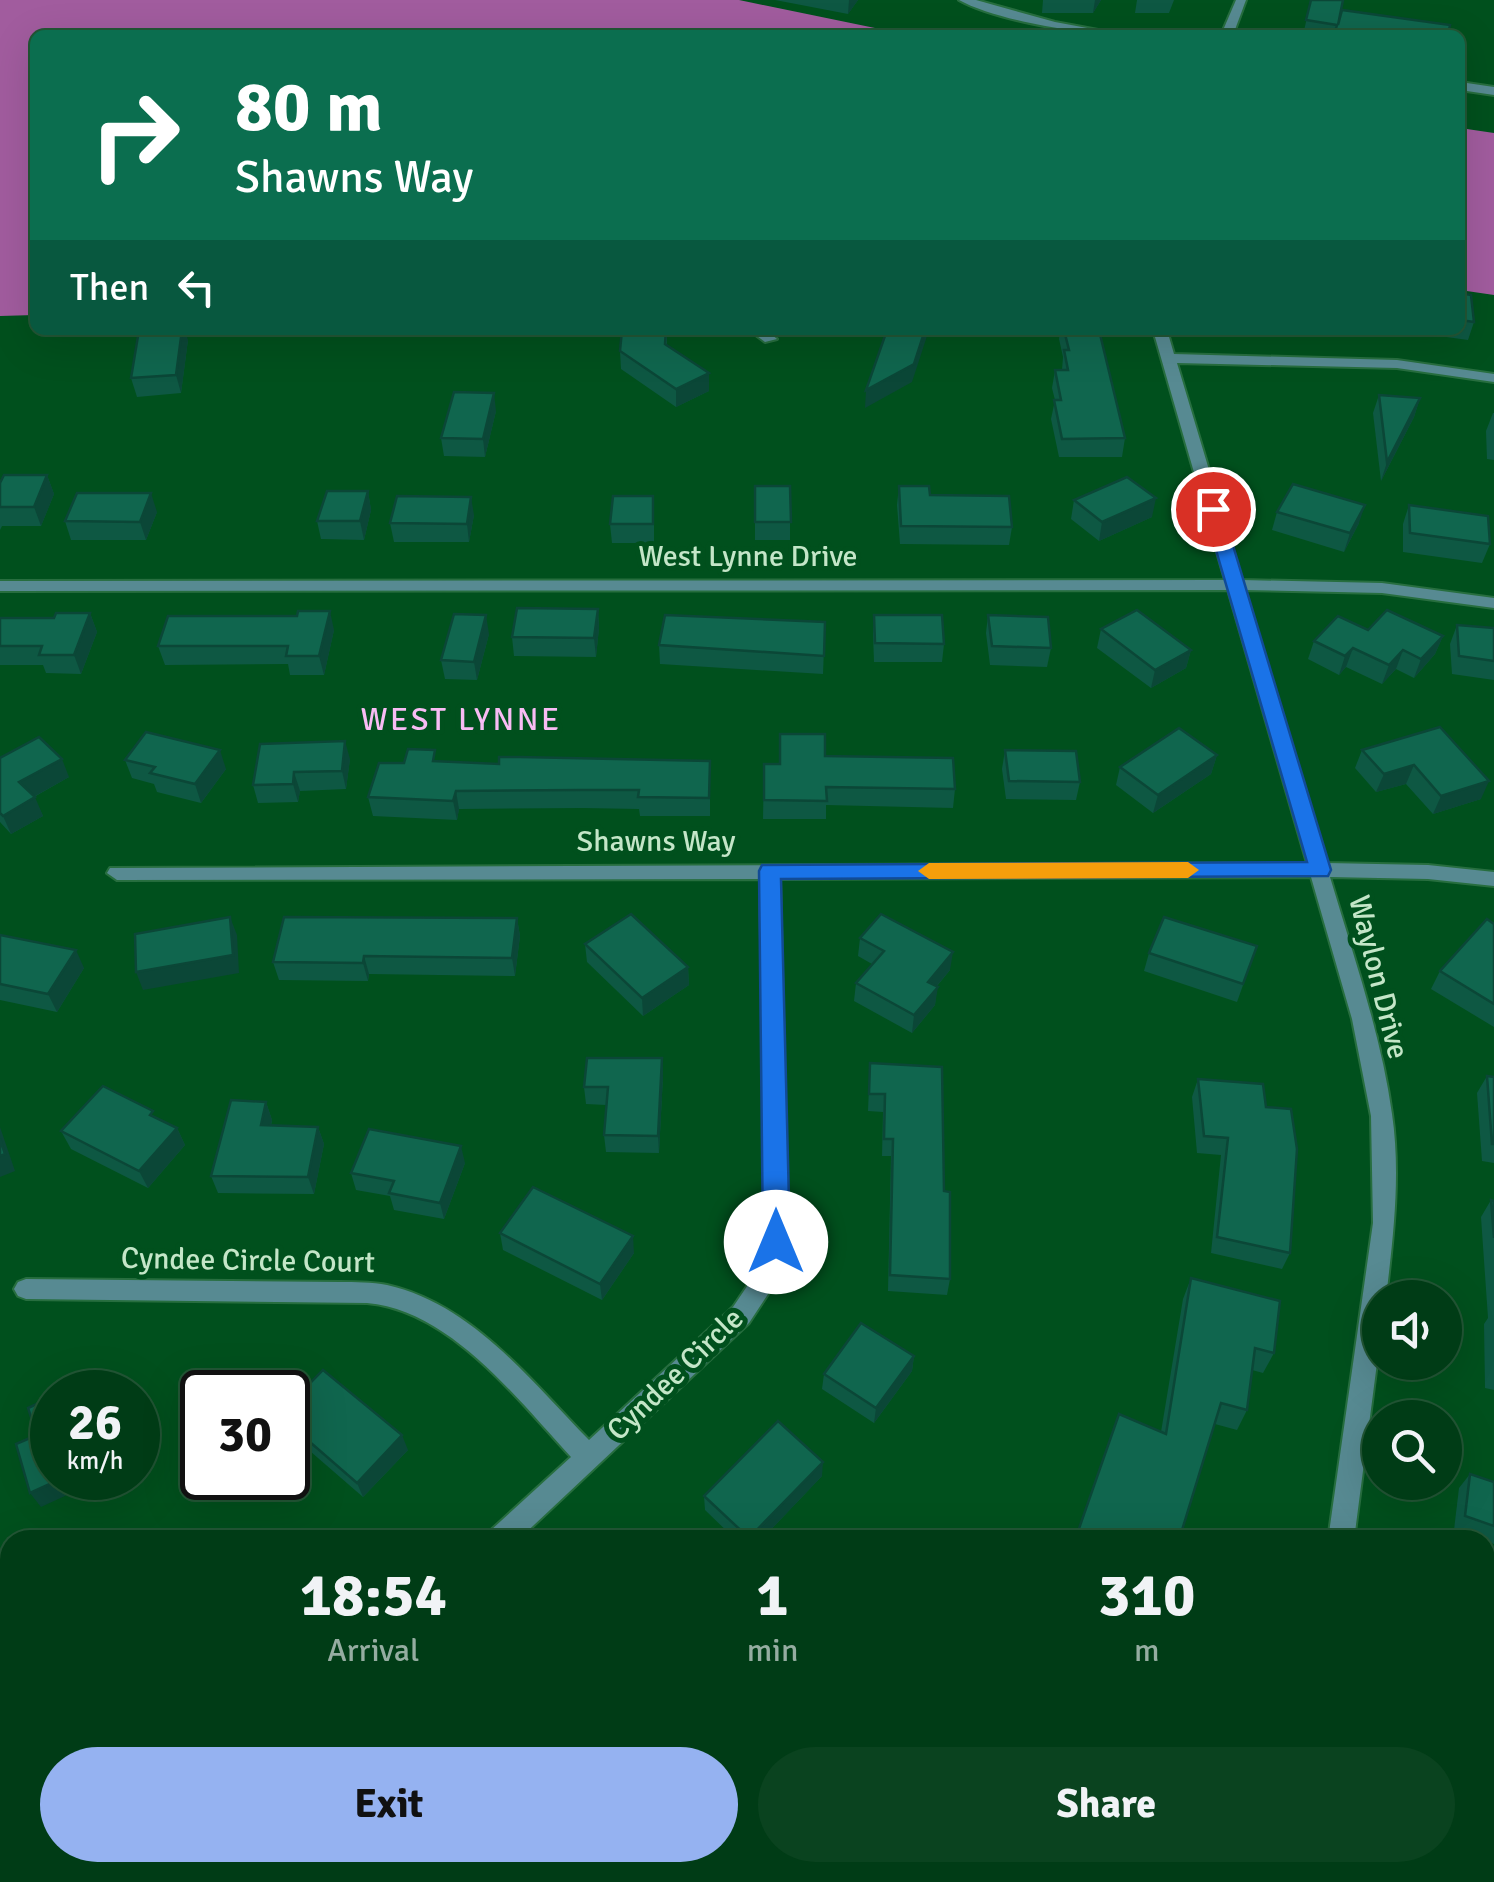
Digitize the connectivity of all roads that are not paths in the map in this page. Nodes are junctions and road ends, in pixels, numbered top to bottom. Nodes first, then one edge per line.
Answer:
1 (964, 0) edge
2 (1241, 0) edge
3 (1087, 30) edge
4 (1229, 30) edge
5 (1465, 87) edge
6 (1494, 91) edge
7 (764, 335) edge
8 (1162, 335) edge
9 (770, 339) dead end
10 (1170, 358) junction
11 (1494, 378) edge
12 (1234, 585) junction
13 (0, 586) edge
14 (1494, 603) edge
15 (1320, 870) junction
16 (770, 871) junction
17 (117, 873) dead end
18 (1494, 880) edge
19 (26, 1289) dead end
20 (588, 1457) junction
21 (511, 1530) edge
22 (1342, 1530) edge

1 - 3 street
2 - 4 street
5 - 6 street
7 - 9 street
8 - 10 street, Waylon Drive
10 - 11 street
10 - 12 street, Waylon Drive
12 - 13 street, West Lynne Drive
12 - 14 street, West Lynne Drive
12 - 15 street, Waylon Drive
15 - 16 street, Shawns Way
15 - 18 street, Shawns Way
15 - 22 street, Waylon Drive
16 - 17 street, Shawns Way
16 - 20 street, Cyndee Circle
19 - 20 street, Cyndee Circle Court
20 - 21 street, Cyndee Circle

